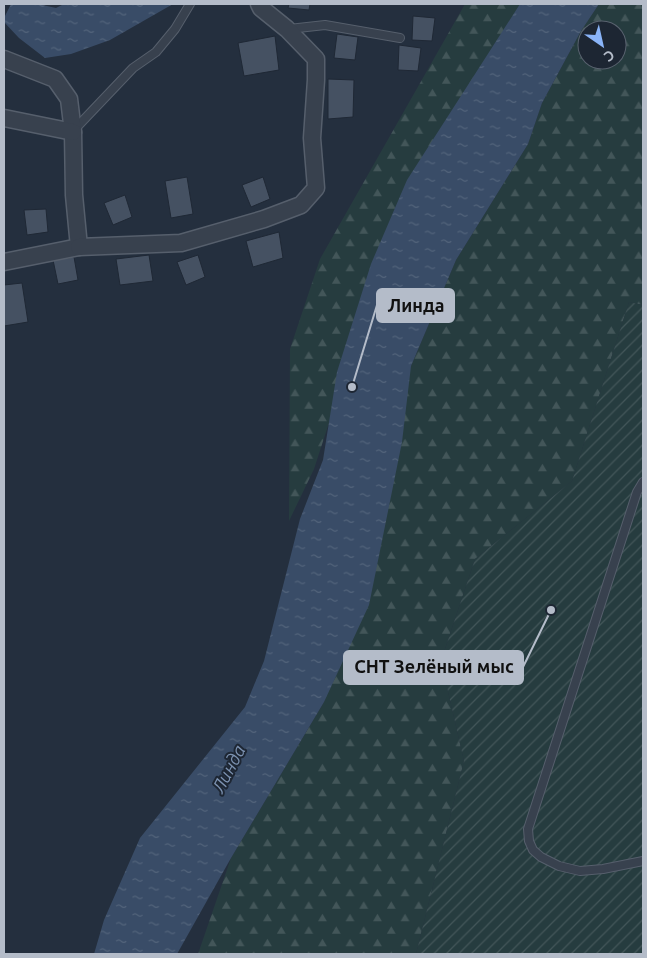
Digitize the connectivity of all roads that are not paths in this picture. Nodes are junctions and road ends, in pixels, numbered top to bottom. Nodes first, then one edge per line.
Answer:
1 (190, 4) edge
2 (259, 4) edge
3 (287, 29) junction
4 (400, 38) dead end
5 (4, 58) edge
6 (4, 118) edge
7 (73, 132) junction
8 (79, 247) junction
9 (4, 262) edge
10 (643, 482) edge
11 (643, 861) edge

1 - 7 lane
2 - 3 street
3 - 4 lane
3 - 8 street
5 - 7 street
6 - 7 street
7 - 8 street
8 - 9 street
10 - 11 lane

